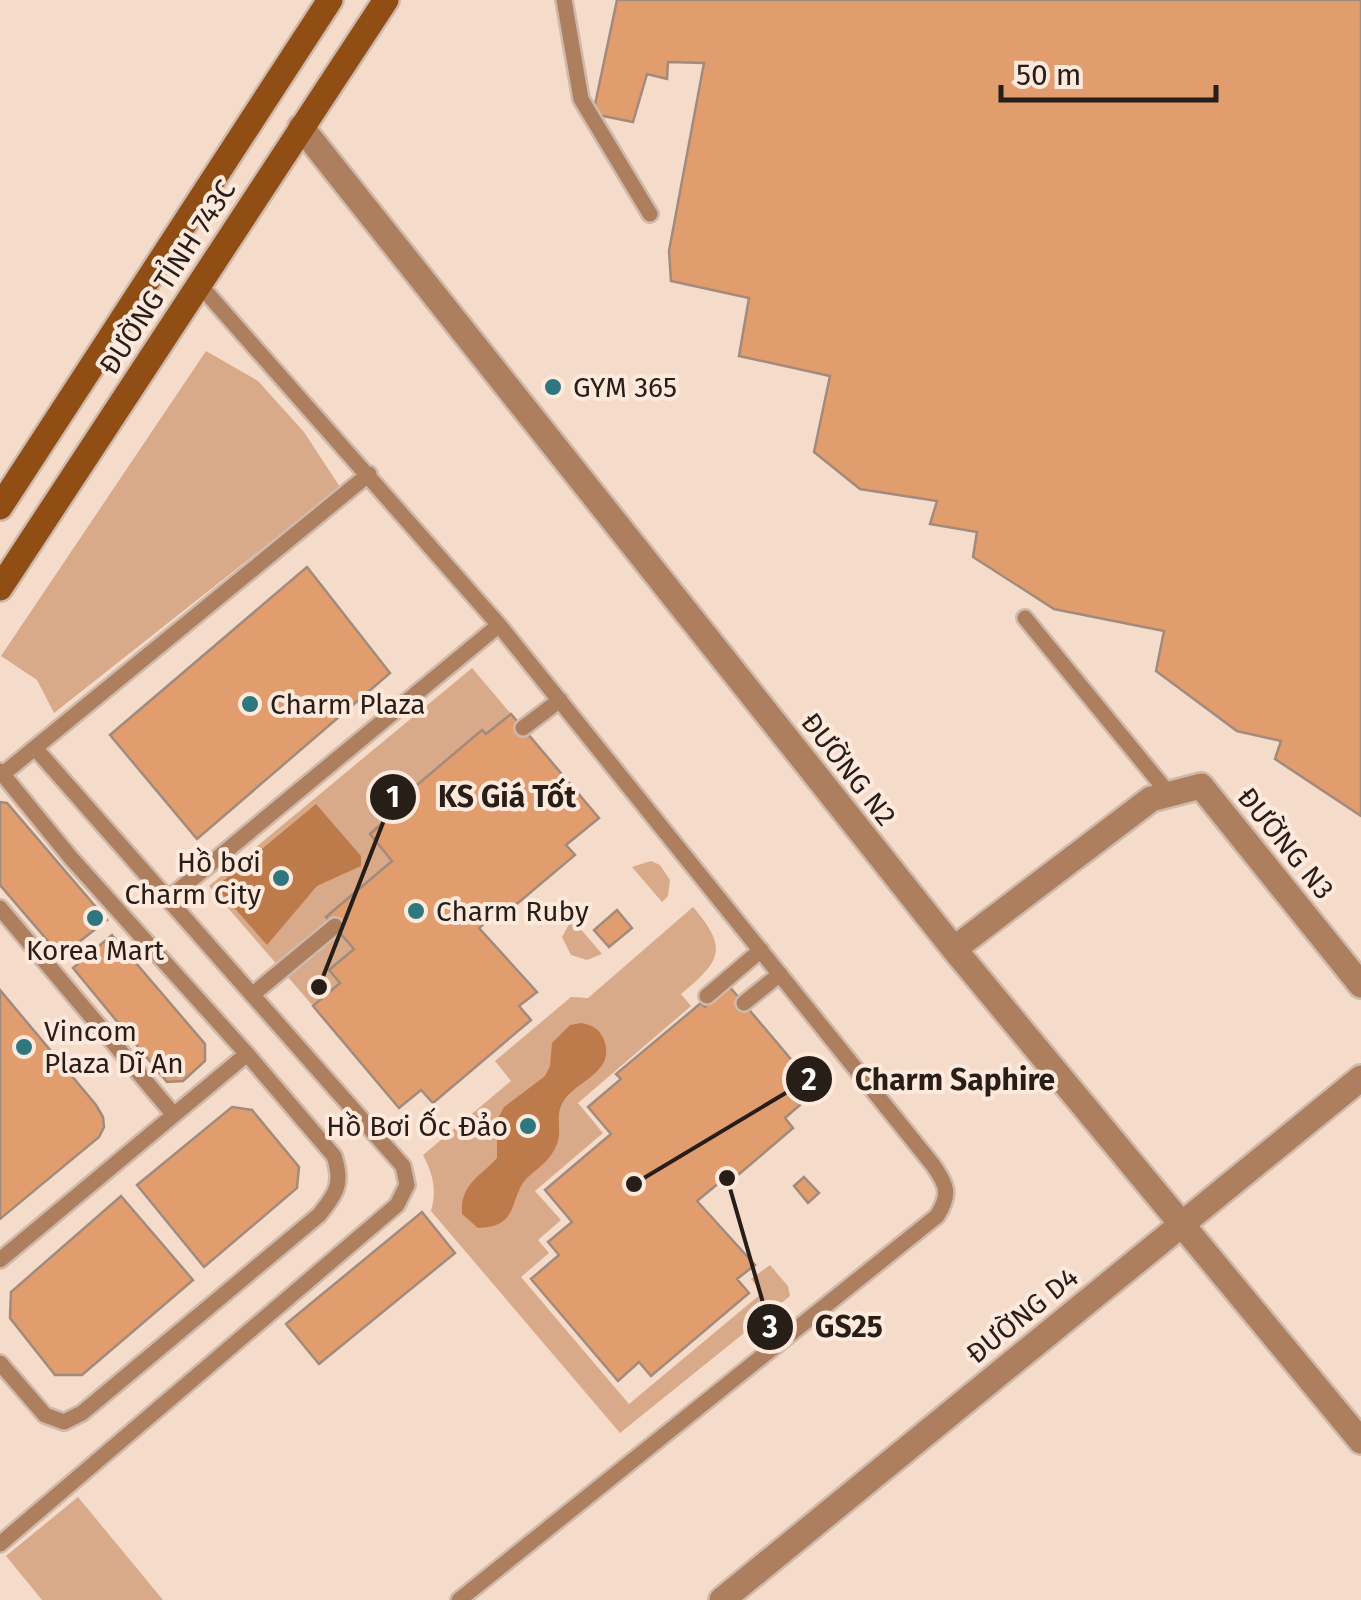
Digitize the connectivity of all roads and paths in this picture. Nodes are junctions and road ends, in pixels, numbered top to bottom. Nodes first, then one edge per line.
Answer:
1 (330, 0) edge
2 (386, 0) edge
3 (564, 0) edge
4 (263, 101) junction
5 (301, 127) junction
6 (650, 214) dead end
7 (199, 284) junction
8 (369, 474) junction
9 (0, 507) edge
10 (0, 588) edge
11 (1025, 618) dead end
12 (499, 625) junction
13 (560, 700) junction
14 (524, 728) dead end
15 (35, 748) junction
16 (2, 773) edge
17 (1169, 794) junction
18 (168, 899) junction
19 (0, 908) edge
20 (335, 926) dead end
21 (954, 949) junction
22 (761, 950) junction
23 (780, 974) junction
24 (1361, 986) edge
25 (252, 995) junction
26 (707, 996) dead end
27 (744, 1003) dead end
28 (247, 1054) junction
29 (1361, 1078) edge
30 (174, 1116) junction
31 (1183, 1223) junction
32 (0, 1260) edge
33 (0, 1363) edge
34 (1361, 1441) edge
35 (0, 1544) edge
36 (459, 1600) edge
37 (722, 1600) edge

1 - 4 main road, ĐƯỜNG TỈNH 743C
2 - 5 main road, ĐƯỜNG TỈNH 743C
3 - 6 lane
4 - 5 main road
4 - 9 main road, ĐƯỜNG TỈNH 743C
5 - 7 main road, ĐƯỜNG TỈNH 743C
5 - 21 street, ĐƯỜNG N2
7 - 8 lane
7 - 10 main road, ĐƯỜNG TỈNH 743C
8 - 12 lane
8 - 15 lane
11 - 17 lane
12 - 13 lane
12 - 18 lane
13 - 14 lane
13 - 22 lane
15 - 16 lane
15 - 18 lane
16 - 28 lane
17 - 21 street
17 - 24 street, ĐƯỜNG N3
18 - 25 lane
19 - 30 lane
20 - 25 lane
21 - 31 street, ĐƯỜNG N2
22 - 23 lane
22 - 26 lane
23 - 27 lane
23 - 36 lane
25 - 35 lane
28 - 30 lane
28 - 33 lane
29 - 31 street, ĐƯỜNG D4
30 - 32 lane
31 - 34 street, ĐƯỜNG N2
31 - 37 street, ĐƯỜNG D4

